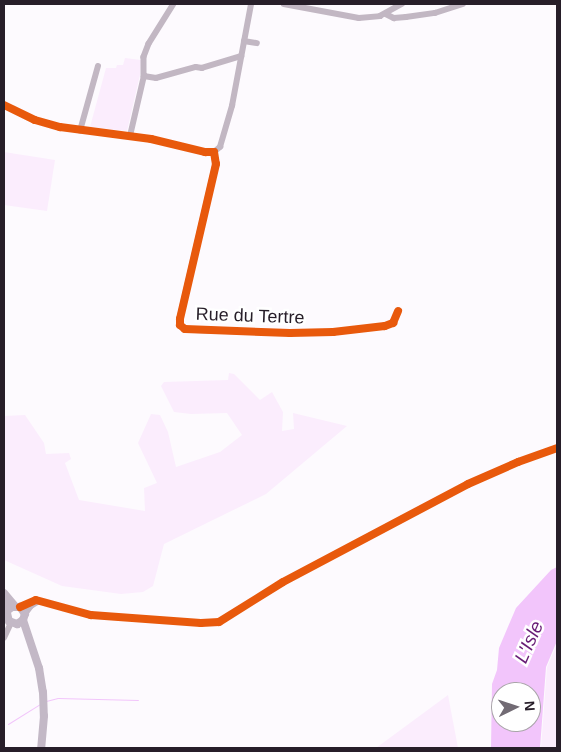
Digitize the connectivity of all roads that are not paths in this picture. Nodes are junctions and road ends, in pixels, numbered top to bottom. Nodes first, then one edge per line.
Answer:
1 (174, 4) edge
2 (251, 4) edge
3 (284, 4) edge
4 (402, 4) edge
5 (463, 4) edge
6 (386, 14) junction
7 (244, 41) junction
8 (257, 42) dead end
9 (241, 56) junction
10 (98, 66) dead end
11 (144, 76) junction
12 (4, 104) edge
13 (80, 130) junction
14 (130, 136) junction
15 (214, 152) junction
16 (398, 311) dead end
17 (557, 448) edge
18 (4, 593) edge
19 (4, 600) edge
20 (18, 611) junction
21 (13, 623) junction
22 (4, 638) edge
23 (31, 644) junction
24 (41, 748) edge

1 - 11 street
2 - 7 street
3 - 6 street
4 - 6 street
5 - 6 street
7 - 8 street
7 - 9 street
9 - 11 street
9 - 15 street
10 - 13 street
11 - 14 street
12 - 13 street
13 - 14 street
14 - 15 street
15 - 16 street, Rue du Tertre
17 - 20 street
18 - 20 main road
19 - 20 main road
20 - 21 main road
20 - 21 main road
20 - 23 main road
21 - 22 street
21 - 23 main road
23 - 24 main road

